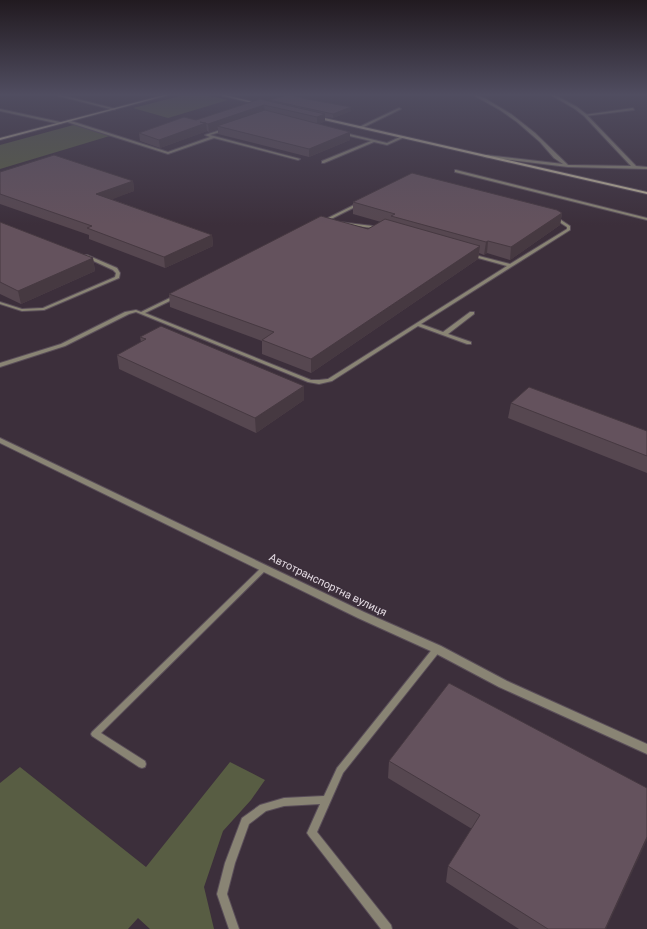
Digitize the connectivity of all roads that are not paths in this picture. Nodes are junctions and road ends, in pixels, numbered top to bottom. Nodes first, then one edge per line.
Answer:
1 (122, 138) edge
2 (209, 138) edge
3 (218, 138) edge
4 (363, 138) edge
5 (400, 138) edge
6 (409, 138) edge
7 (538, 138) edge
8 (607, 138) edge
9 (374, 141) junction
10 (486, 156) junction
11 (553, 156) junction
12 (298, 159) dead end
13 (323, 162) dead end
14 (536, 162) junction
15 (568, 166) junction
16 (635, 168) junction
17 (647, 168) edge
18 (456, 171) dead end
19 (647, 193) edge
20 (366, 200) edge
21 (549, 215) edge
22 (647, 219) edge
23 (324, 221) junction
24 (317, 225) edge
25 (385, 229) edge
26 (467, 253) edge
27 (80, 254) edge
28 (511, 266) junction
29 (184, 292) edge
30 (0, 303) edge
31 (142, 313) junction
32 (472, 314) dead end
33 (419, 325) junction
34 (444, 334) junction
35 (469, 343) dead end
36 (0, 365) edge
37 (0, 440) edge
38 (265, 568) junction
39 (437, 649) junction
40 (647, 749) edge
41 (142, 764) dead end
42 (327, 800) junction
43 (234, 929) edge
44 (387, 929) edge

1 - 2 lane
3 - 12 lane
4 - 9 lane
5 - 9 lane
6 - 10 street
7 - 11 street
8 - 16 street
9 - 13 lane
10 - 14 street
10 - 19 street
11 - 14 street
11 - 15 street
14 - 15 street
15 - 16 street
16 - 17 street
18 - 22 lane
20 - 23 lane
21 - 28 lane
23 - 24 lane
23 - 25 lane
26 - 28 lane
27 - 30 lane
28 - 33 lane
29 - 31 lane
31 - 33 lane
31 - 36 lane
32 - 34 lane
33 - 34 lane
34 - 35 lane
37 - 38 street, Автотранспортна вулиця
38 - 39 street, Автотранспортна вулиця
38 - 41 lane
39 - 40 street, Автотранспортна вулиця
39 - 42 lane
42 - 43 lane
42 - 44 lane

